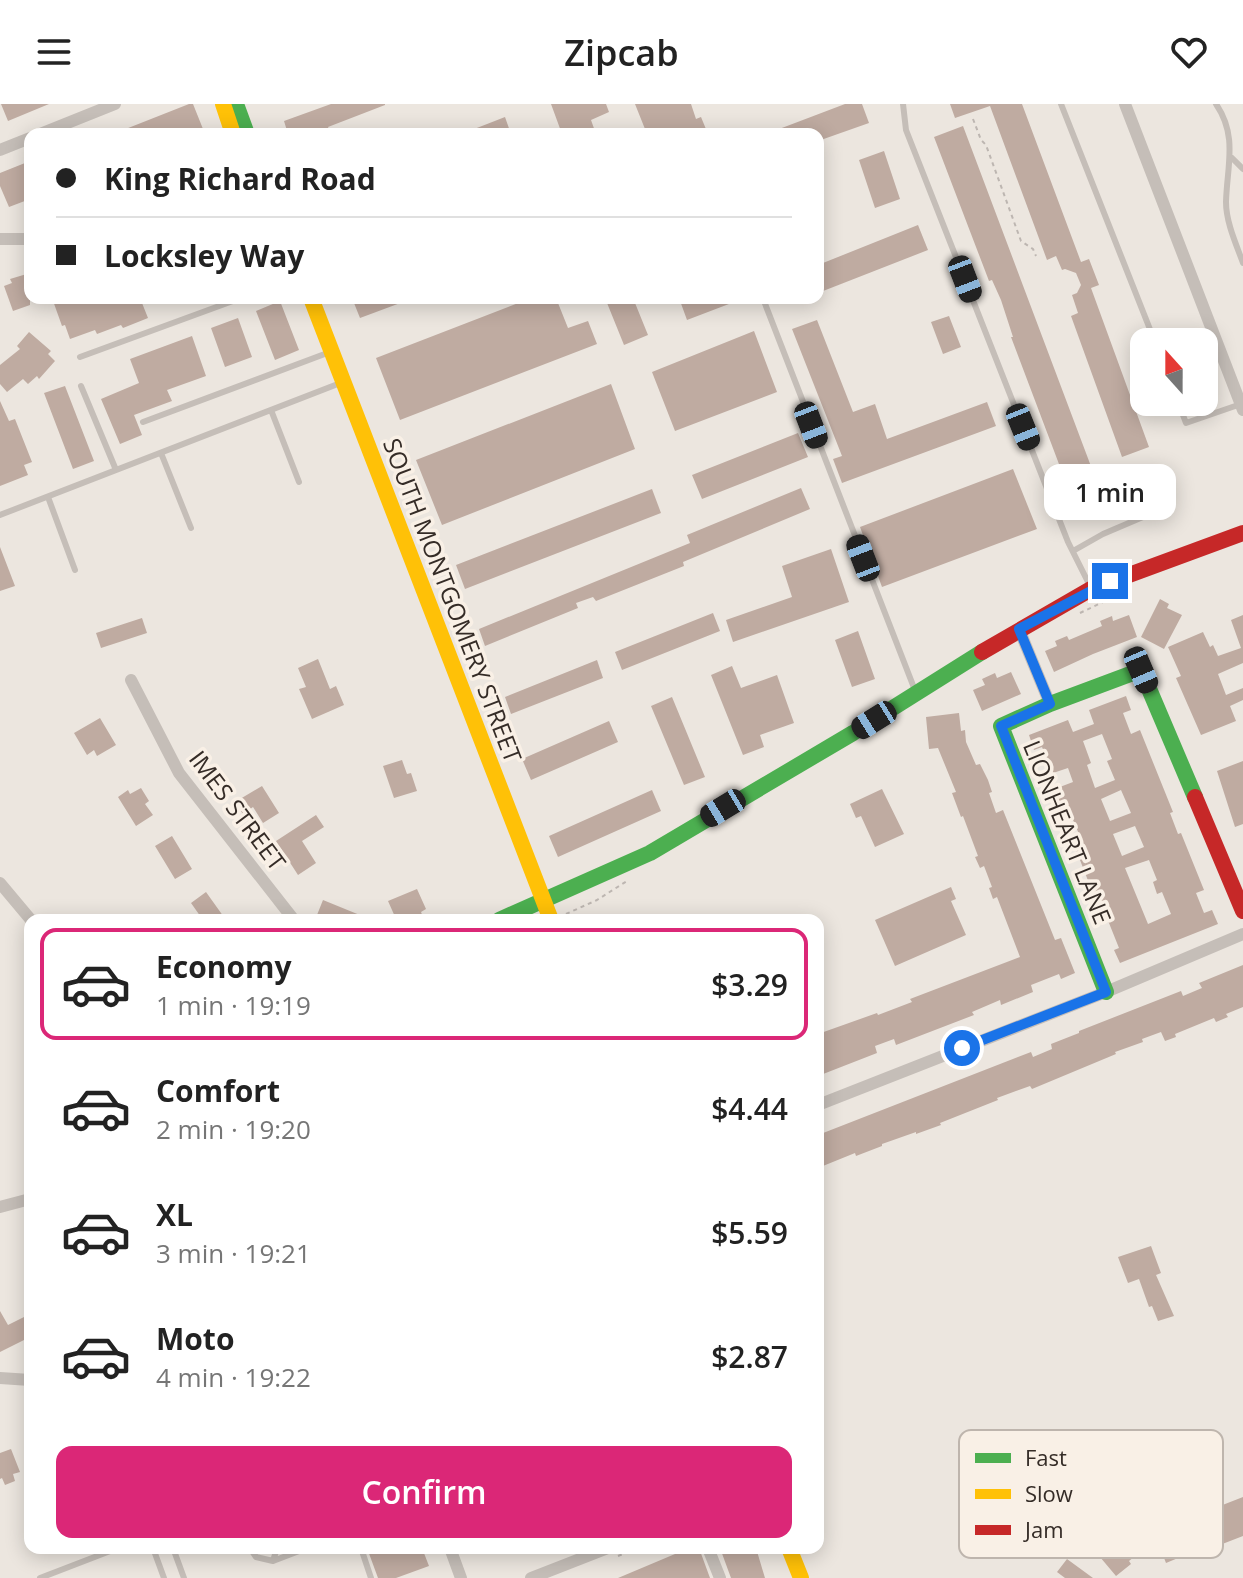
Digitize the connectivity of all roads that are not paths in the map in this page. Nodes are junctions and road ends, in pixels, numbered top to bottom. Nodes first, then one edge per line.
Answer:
1 (115, 104) edge
2 (223, 104) edge
3 (236, 104) edge
4 (903, 104) edge
5 (1061, 104) edge
6 (1125, 104) edge
7 (1216, 104) edge
8 (58, 128) edge
9 (231, 128) edge
10 (245, 128) edge
11 (24, 140) edge
12 (0, 150) edge
13 (1232, 158) junction
14 (1243, 169) edge
15 (0, 239) edge
16 (24, 239) edge
17 (1243, 263) edge
18 (225, 304) edge
19 (313, 304) edge
20 (765, 304) edge
21 (1149, 328) edge
22 (332, 351) junction
23 (80, 357) dead end
24 (343, 382) junction
25 (81, 386) dead end
26 (1242, 407) edge
27 (271, 410) junction
28 (1218, 414) edge
29 (1183, 416) edge
30 (1210, 416) edge
31 (143, 422) dead end
32 (161, 453) junction
33 (116, 470) junction
34 (299, 482) dead end
35 (48, 497) junction
36 (1157, 511) dead end
37 (0, 515) edge
38 (191, 528) dead end
39 (1243, 533) edge
40 (1073, 551) junction
41 (75, 570) dead end
42 (1091, 589) junction
43 (1019, 629) junction
44 (131, 680) dead end
45 (916, 693) junction
46 (1050, 704) junction
47 (0, 883) edge
48 (543, 899) junction
49 (1243, 911) edge
50 (26, 914) edge
51 (289, 914) edge
52 (512, 914) edge
53 (549, 914) edge
54 (1243, 934) edge
55 (1106, 992) junction
56 (824, 1103) edge
57 (24, 1201) edge
58 (0, 1207) edge
59 (0, 1378) edge
60 (24, 1380) edge
61 (102, 1554) edge
62 (155, 1554) edge
63 (175, 1554) edge
64 (254, 1554) edge
65 (275, 1554) edge
66 (291, 1554) edge
67 (363, 1554) edge
68 (452, 1554) edge
69 (593, 1554) edge
70 (710, 1554) edge
71 (791, 1554) edge
72 (273, 1561) junction
73 (40, 1578) edge
74 (164, 1578) edge
75 (184, 1578) edge
76 (371, 1578) edge
77 (461, 1578) edge
78 (531, 1578) edge
79 (720, 1578) edge
80 (801, 1578) edge

1 - 8 street
2 - 9 street
3 - 10 street
4 - 40 lane
5 - 21 lane
6 - 26 street
7 - 13 lane
11 - 12 street
13 - 14 lane
13 - 17 lane
15 - 16 street
18 - 23 lane
19 - 22 street, SOUTH MONTGOMERY STREET
20 - 45 lane
22 - 24 street, SOUTH MONTGOMERY STREET
22 - 31 lane
24 - 27 lane
24 - 48 street, SOUTH MONTGOMERY STREET
25 - 33 lane
26 - 28 lane
27 - 32 lane
27 - 34 lane
29 - 30 lane
32 - 33 lane
32 - 38 lane
33 - 35 lane
35 - 37 lane
35 - 41 lane
36 - 40 lane
39 - 42 street
40 - 42 lane
42 - 43 street
43 - 45 street
43 - 46 street, LIONHEART LANE
44 - 51 street, IMES STREET
45 - 48 street
46 - 49 street
46 - 55 street, LIONHEART LANE
47 - 50 street
48 - 52 street
48 - 53 street, SOUTH MONTGOMERY STREET
54 - 55 street
55 - 56 street
57 - 58 street
59 - 60 street
61 - 73 lane
62 - 74 lane
63 - 75 lane
64 - 72 lane
65 - 72 lane
66 - 72 lane
67 - 76 lane
68 - 77 street
69 - 78 street
70 - 79 street
71 - 80 street

